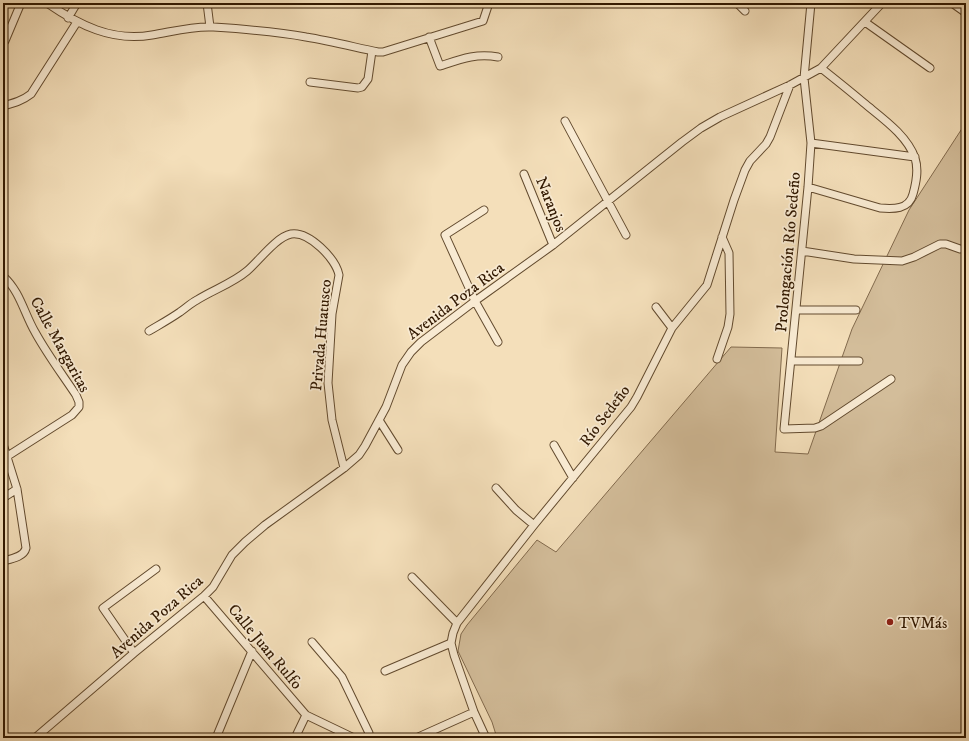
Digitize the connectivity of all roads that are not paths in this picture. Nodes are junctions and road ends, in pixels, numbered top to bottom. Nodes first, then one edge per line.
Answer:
1 (21, 3) edge
2 (47, 3) edge
3 (77, 3) edge
4 (207, 3) edge
5 (489, 3) edge
6 (737, 3) edge
7 (810, 3) edge
8 (882, 3) edge
9 (952, 3) edge
10 (745, 11) dead end
11 (966, 13) edge
12 (68, 18) junction
13 (77, 22) junction
14 (865, 22) junction
15 (210, 27) junction
16 (429, 37) junction
17 (5, 41) dead end
18 (372, 51) junction
19 (498, 57) dead end
20 (822, 68) junction
21 (930, 68) dead end
22 (804, 78) junction
23 (310, 82) dead end
24 (790, 85) junction
25 (3, 106) edge
26 (566, 121) dead end
27 (811, 143) junction
28 (914, 157) junction
29 (524, 174) dead end
30 (808, 187) junction
31 (608, 202) junction
32 (484, 210) dead end
33 (626, 235) dead end
34 (722, 237) junction
35 (553, 245) junction
36 (960, 249) dead end
37 (802, 251) junction
38 (3, 276) edge
39 (475, 301) junction
40 (656, 307) dead end
41 (796, 310) junction
42 (856, 310) dead end
43 (672, 328) junction
44 (149, 332) dead end
45 (498, 342) dead end
46 (717, 359) dead end
47 (791, 361) junction
48 (859, 361) dead end
49 (891, 379) dead end
50 (379, 420) junction
51 (3, 444) edge
52 (554, 445) dead end
53 (398, 450) dead end
54 (5, 458) edge
55 (344, 468) junction
56 (573, 478) junction
57 (496, 488) dead end
58 (17, 489) junction
59 (3, 498) edge
60 (534, 525) junction
61 (3, 562) edge
62 (156, 569) dead end
63 (412, 577) dead end
64 (204, 596) junction
65 (457, 623) junction
66 (312, 642) dead end
67 (451, 643) junction
68 (252, 651) junction
69 (134, 653) junction
70 (385, 671) dead end
71 (474, 712) junction
72 (306, 714) junction
73 (433, 734) edge
74 (35, 738) edge
75 (216, 738) edge
76 (295, 738) edge
77 (354, 738) edge
78 (369, 738) edge
79 (416, 738) edge
80 (486, 738) edge

1 - 17 street
2 - 12 street
3 - 12 street
4 - 15 street
5 - 16 street
6 - 10 street
7 - 22 street, Prolongación Río Sedeño
8 - 14 street
9 - 11 street
12 - 13 street
13 - 15 street
13 - 25 street
14 - 20 street
14 - 21 street
15 - 18 street
16 - 18 street
16 - 19 street
18 - 23 street
20 - 22 street
20 - 28 street
22 - 24 street
22 - 27 street, Prolongación Río Sedeño
24 - 31 street, Avenida Poza Rica
24 - 34 street, Río Sedeño
26 - 31 street
27 - 28 street
27 - 30 street, Prolongación Río Sedeño
28 - 30 street
29 - 35 street, Naranjos
30 - 37 street, Prolongación Río Sedeño
31 - 33 street
31 - 35 street, Avenida Poza Rica
32 - 39 street
34 - 43 street, Río Sedeño
34 - 46 street
35 - 39 street, Avenida Poza Rica
36 - 37 street
37 - 41 street, Prolongación Río Sedeño
38 - 54 street, Calle Margaritas
39 - 45 street
39 - 50 street, Avenida Poza Rica
40 - 43 street
41 - 42 street
41 - 47 street, Prolongación Río Sedeño
43 - 56 street, Río Sedeño
44 - 55 street, Privada Huatusco
47 - 48 street
47 - 49 street, Prolongación Río Sedeño
50 - 53 street
50 - 55 street, Avenida Poza Rica
51 - 54 street
52 - 56 street
54 - 58 street
55 - 64 street, Avenida Poza Rica
56 - 60 street, Río Sedeño
57 - 60 street
58 - 59 street
58 - 61 street
60 - 65 street, Río Sedeño
62 - 69 street
63 - 65 street
64 - 68 street, Calle Juan Rulfo
64 - 69 street, Avenida Poza Rica
65 - 67 street, Río Sedeño
66 - 78 street
67 - 70 street
67 - 71 street
68 - 72 street, Calle Juan Rulfo
68 - 75 street
69 - 74 street, Avenida Poza Rica
71 - 73 street
71 - 80 street
72 - 76 street
72 - 77 street, Calle Juan Rulfo
73 - 79 street

